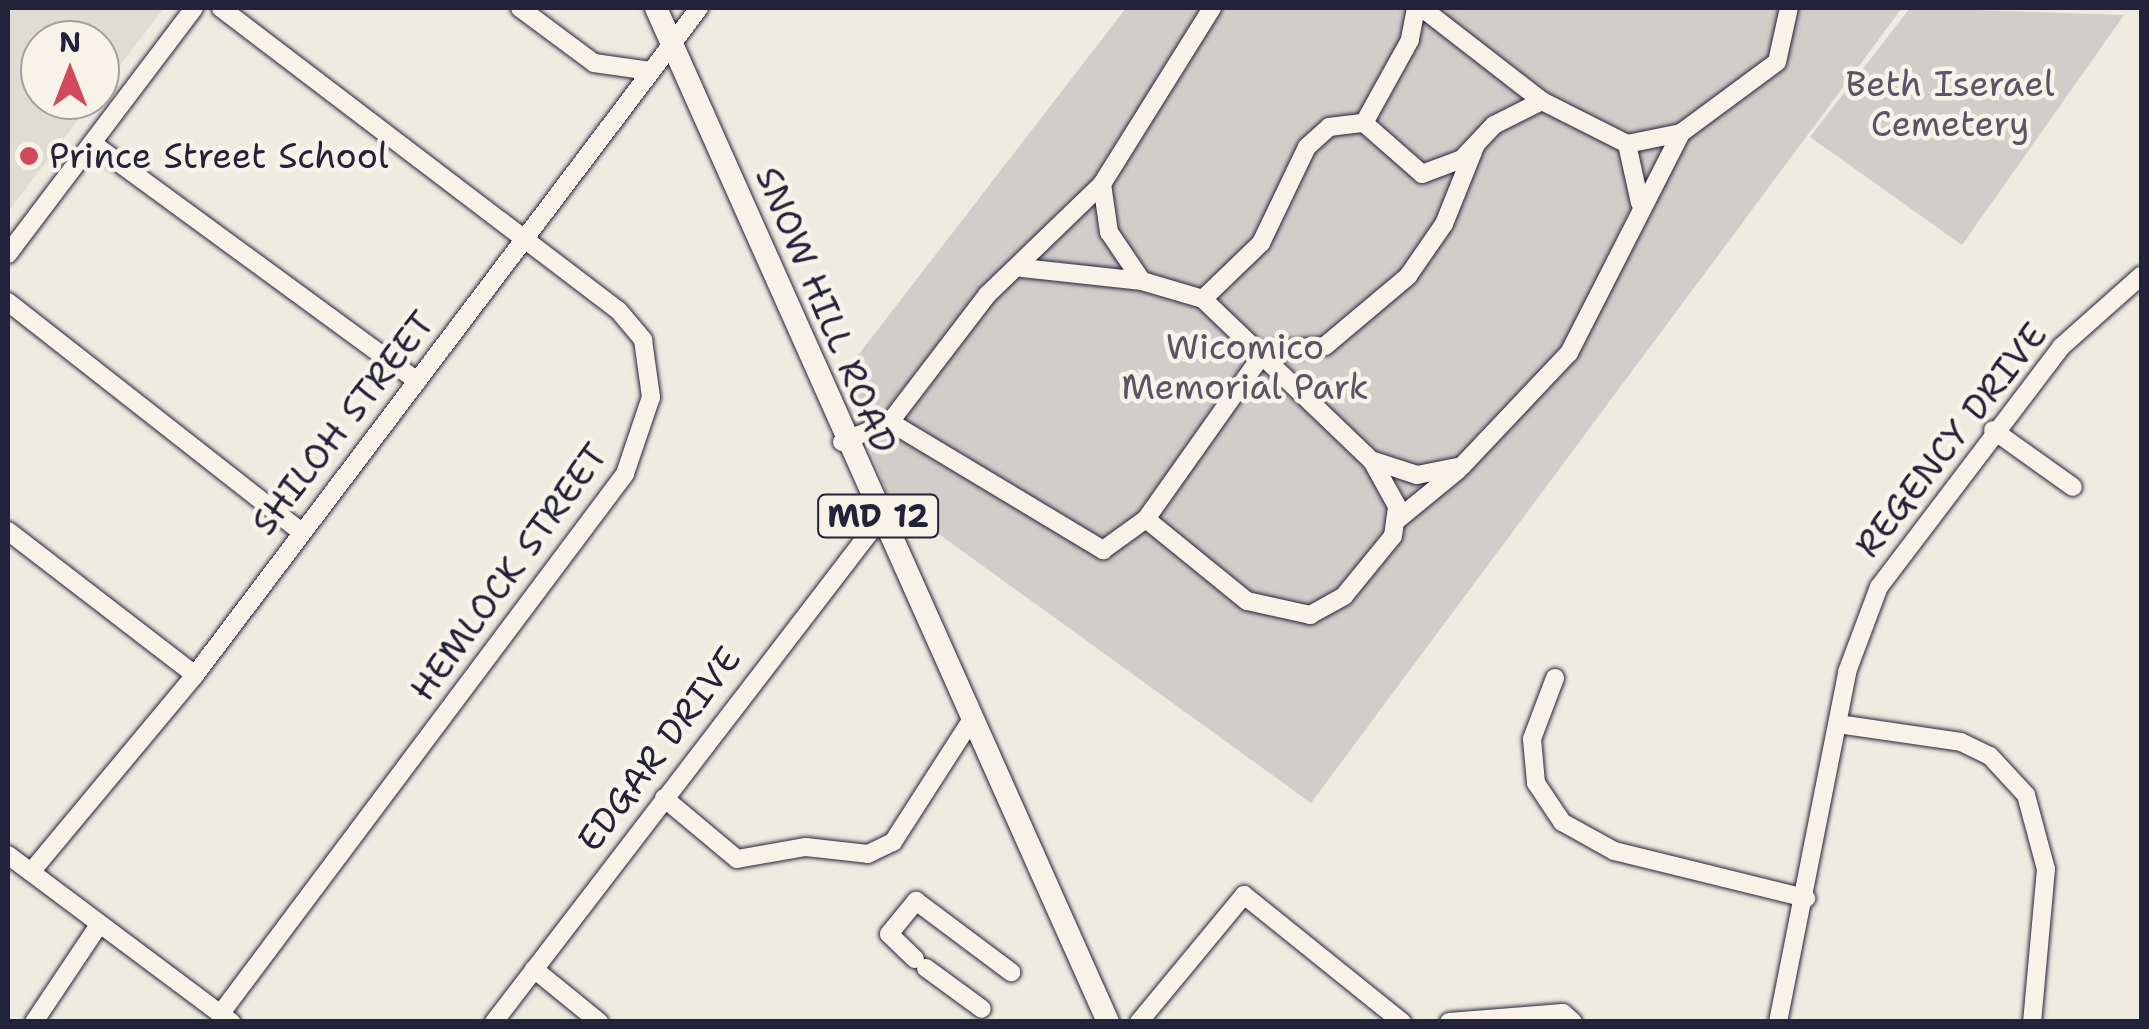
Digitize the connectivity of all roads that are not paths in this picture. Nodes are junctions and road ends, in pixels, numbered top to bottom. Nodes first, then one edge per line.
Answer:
1 (194, 8) edge
2 (221, 8) edge
3 (520, 8) edge
4 (656, 8) edge
5 (699, 8) edge
6 (1212, 8) edge
7 (1419, 8) edge
8 (1789, 8) edge
9 (672, 43) junction
10 (650, 71) junction
11 (1542, 101) junction
12 (1364, 123) junction
13 (1681, 133) junction
14 (92, 143) junction
15 (1627, 144) junction
16 (1475, 146) junction
17 (1422, 174) junction
18 (1102, 184) junction
19 (1455, 196) junction
20 (1640, 203) junction
21 (526, 238) junction
22 (8, 254) edge
23 (1022, 268) junction
24 (2142, 275) edge
25 (1142, 281) junction
26 (1202, 299) junction
27 (8, 302) edge
28 (1265, 350) junction
29 (416, 380) junction
30 (890, 422) junction
31 (1993, 430) junction
32 (842, 442) junction
33 (1371, 460) junction
34 (1462, 466) junction
35 (2073, 487) dead end
36 (880, 519) junction
37 (1146, 519) junction
38 (1397, 520) junction
39 (8, 531) edge
40 (300, 531) junction
41 (195, 675) junction
42 (1556, 678) dead end
43 (972, 720) junction
44 (1838, 724) junction
45 (664, 798) junction
46 (8, 854) edge
47 (31, 872) junction
48 (1806, 898) junction
49 (98, 928) junction
50 (534, 969) junction
51 (1011, 972) dead end
52 (982, 1009) dead end
53 (226, 1017) edge
54 (34, 1022) edge
55 (494, 1022) edge
56 (599, 1022) edge
57 (1108, 1022) edge
58 (1139, 1022) edge
59 (1402, 1022) edge
60 (1449, 1022) edge
61 (1573, 1022) edge
62 (1778, 1022) edge
63 (2032, 1022) edge

1 - 14 street
2 - 21 street, HEMLOCK STREET
3 - 10 street
4 - 9 main road, SNOW HILL ROAD / MD 12
5 - 9 street, SHILOH STREET
6 - 18 street
7 - 11 street
7 - 12 street
8 - 13 street
9 - 10 street, SHILOH STREET
9 - 32 main road, SNOW HILL ROAD / MD 12
10 - 21 street, SHILOH STREET
11 - 15 street
11 - 16 street
12 - 17 street
12 - 26 street
13 - 15 street
13 - 20 street
14 - 22 street
14 - 29 street
15 - 20 street
16 - 17 street
16 - 19 street
17 - 19 street
18 - 23 street
18 - 25 street
19 - 28 street
20 - 34 street
21 - 29 street, SHILOH STREET
21 - 53 street, HEMLOCK STREET
23 - 25 street
23 - 30 street
24 - 31 street, REGENCY DRIVE
25 - 26 street
26 - 28 street
27 - 40 street
28 - 33 street
28 - 37 street
29 - 40 street, SHILOH STREET
30 - 32 street
30 - 37 street
31 - 35 street
31 - 44 street, REGENCY DRIVE
32 - 36 main road, SNOW HILL ROAD / MD 12
33 - 34 street
33 - 38 street
34 - 38 street
36 - 43 main road, SNOW HILL ROAD / MD 12
36 - 45 street, EDGAR DRIVE
37 - 38 street
39 - 41 street
40 - 41 street, SHILOH STREET
41 - 47 street, SHILOH STREET
42 - 48 street
43 - 45 street
43 - 57 main road, SNOW HILL ROAD / MD 12
44 - 48 street, REGENCY DRIVE
44 - 63 street
45 - 50 street, EDGAR DRIVE
46 - 47 street
47 - 49 street
48 - 62 street, REGENCY DRIVE
49 - 53 street
49 - 54 street
50 - 55 street, EDGAR DRIVE
50 - 56 street
51 - 52 street
58 - 59 street
60 - 61 street

